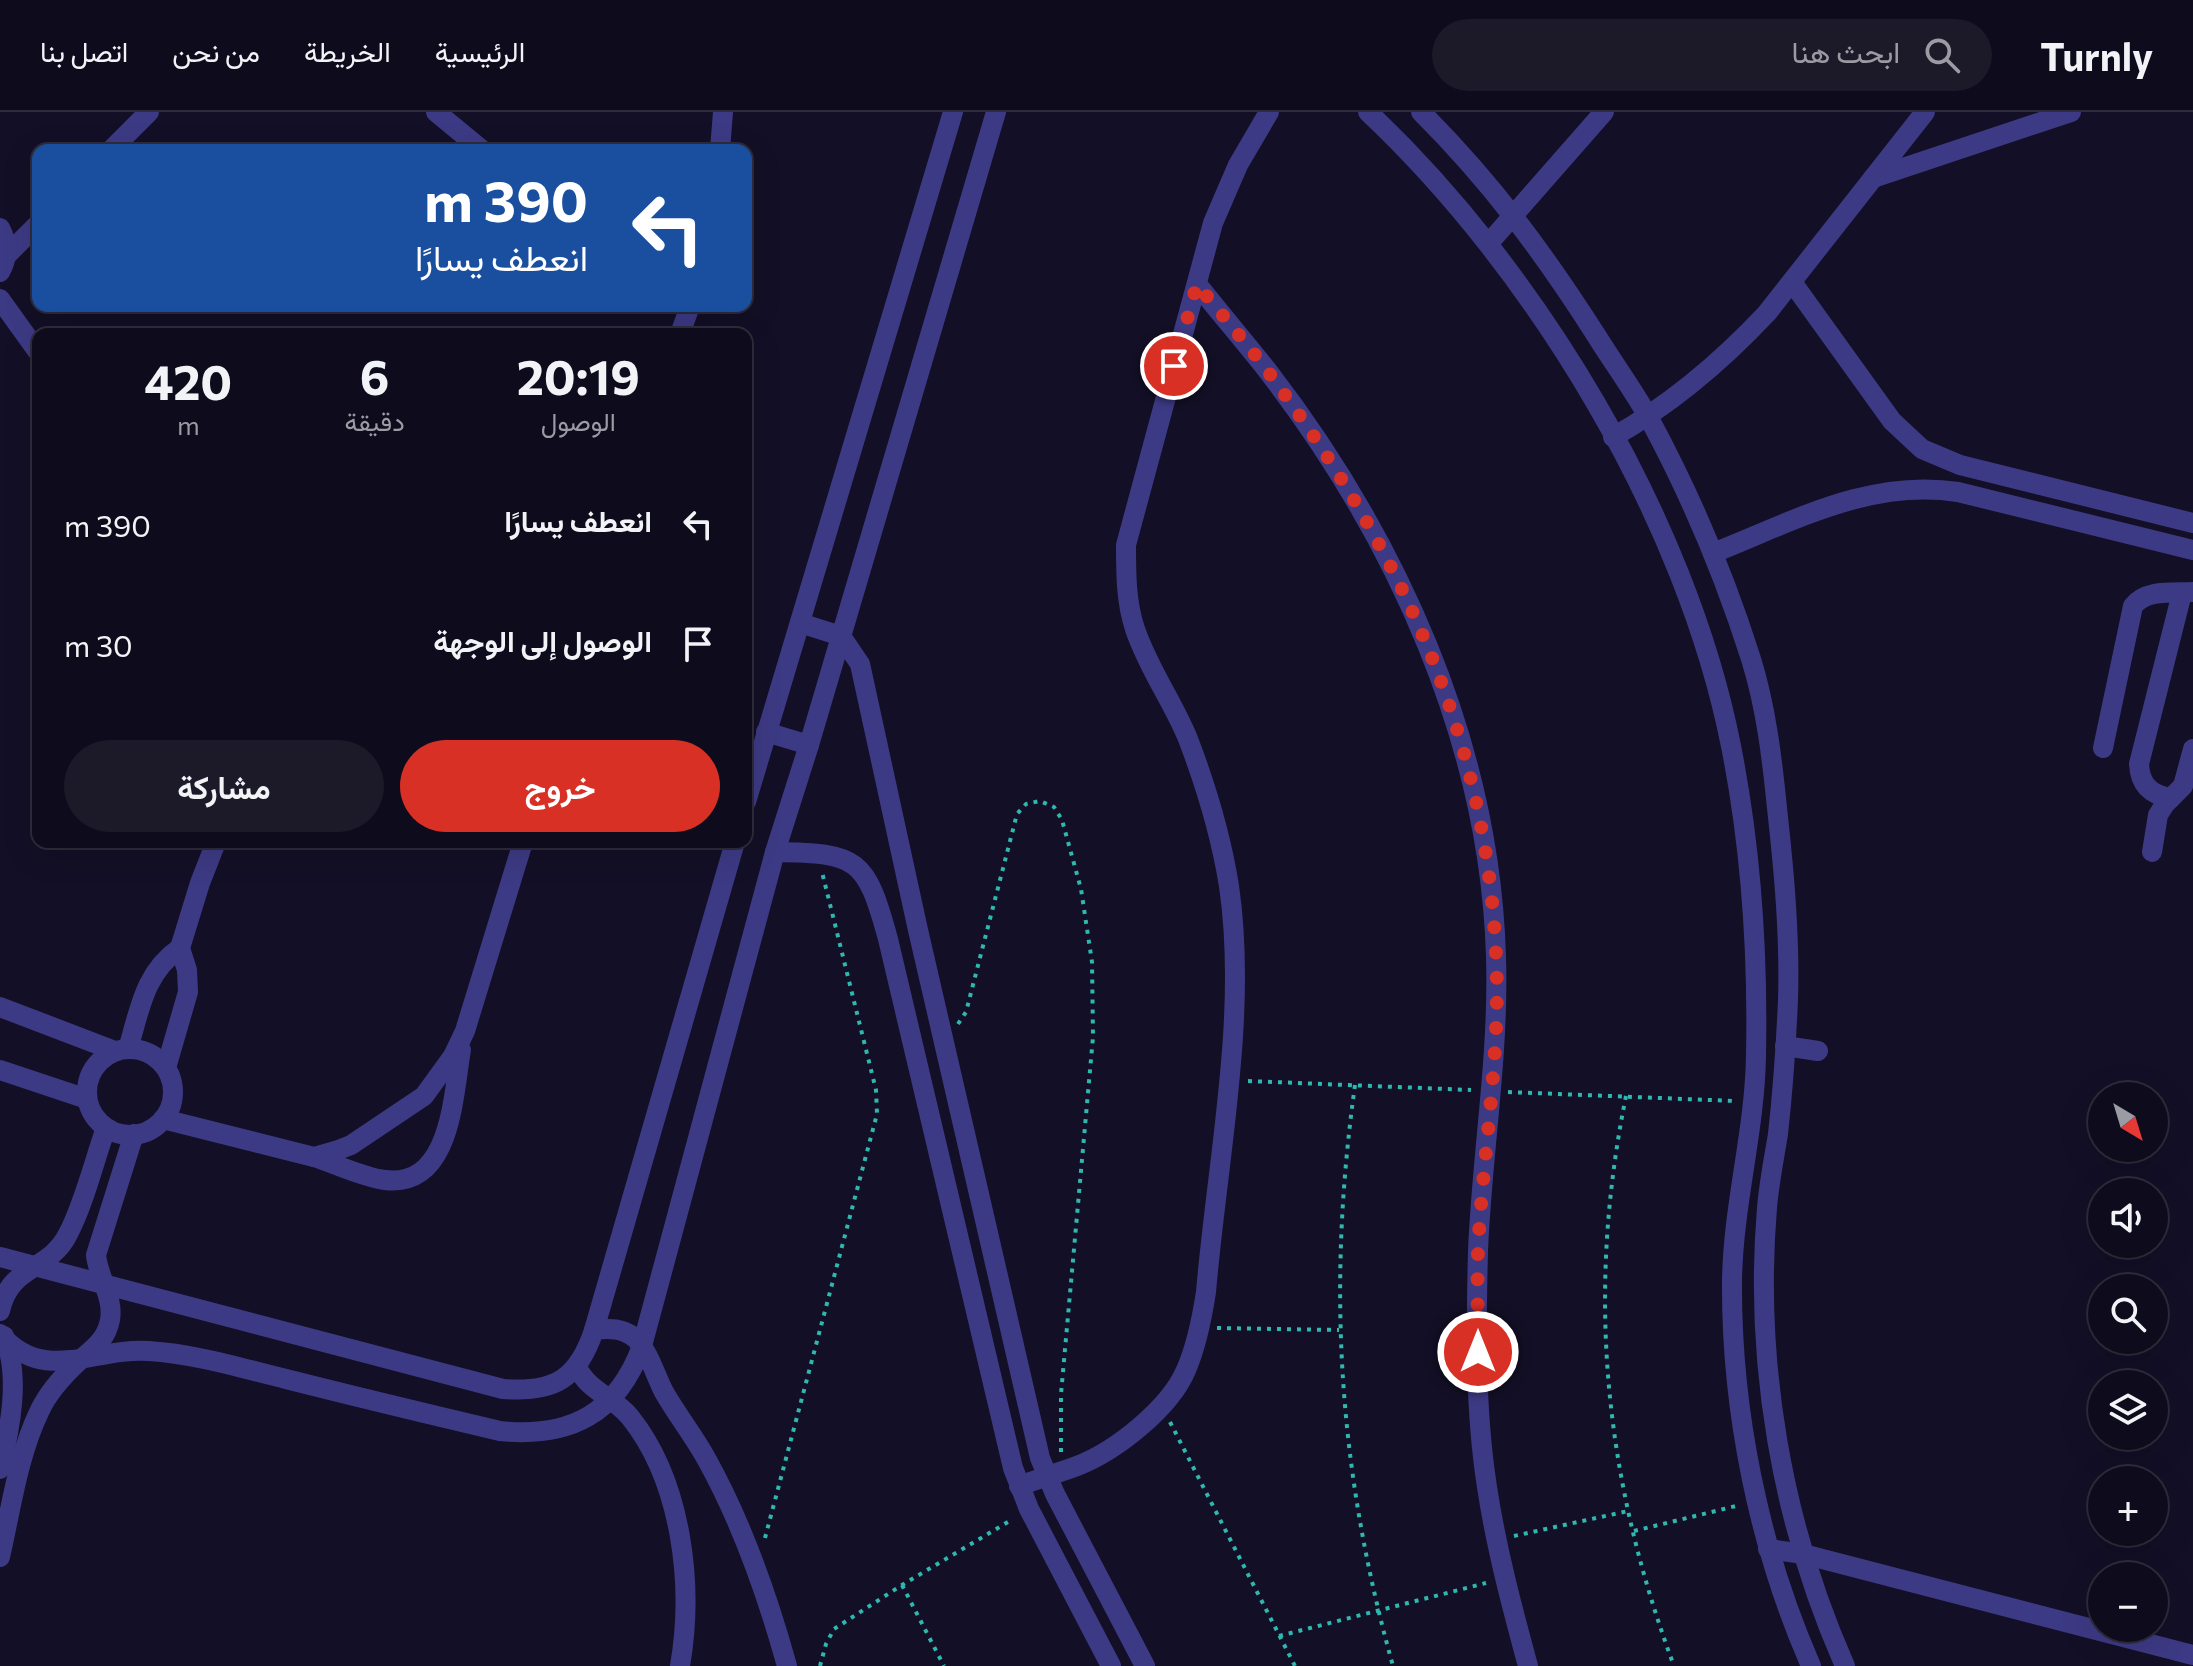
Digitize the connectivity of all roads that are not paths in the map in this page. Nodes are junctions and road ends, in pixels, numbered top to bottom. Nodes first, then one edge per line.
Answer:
1 (127, 112) edge
2 (149, 112) edge
3 (436, 112) edge
4 (953, 112) edge
5 (996, 112) edge
6 (1269, 112) edge
7 (1368, 112) edge
8 (1421, 112) edge
9 (1604, 112) edge
10 (1925, 112) edge
11 (2071, 112) edge
12 (722, 115) edge
13 (115, 144) edge
14 (118, 144) edge
15 (475, 144) edge
16 (720, 144) edge
17 (1873, 178) junction
18 (1515, 216) junction
19 (0, 228) edge
20 (32, 231) edge
21 (1489, 243) junction
22 (3, 264) edge
23 (1792, 282) junction
24 (1197, 284) junction
25 (0, 299) edge
26 (32, 344) edge
27 (1648, 417) junction
28 (1613, 437) junction
29 (2193, 523) edge
30 (2193, 550) edge
31 (1713, 553) junction
32 (2188, 592) edge
33 (800, 623) junction
34 (841, 636) junction
35 (766, 732) junction
36 (809, 745) junction
37 (2103, 748) dead end
38 (2193, 749) edge
39 (752, 781) edge
40 (2171, 798) junction
41 (214, 848) edge
42 (521, 848) edge
43 (733, 848) edge
44 (775, 852) junction
45 (2152, 852) dead end
46 (908, 884) junction
47 (874, 892) junction
48 (918, 930) junction
49 (888, 939) junction
50 (180, 948) junction
51 (0, 1007) edge
52 (465, 1031) junction
53 (1785, 1046) junction
54 (122, 1050) junction
55 (1818, 1051) dead end
56 (166, 1068) junction
57 (0, 1070) edge
58 (87, 1099) junction
59 (163, 1119) junction
60 (106, 1128) junction
61 (134, 1134) junction
62 (314, 1157) junction
63 (88, 1179) junction
64 (117, 1187) junction
65 (0, 1257) edge
66 (37, 1266) junction
67 (104, 1284) junction
68 (0, 1314) edge
69 (594, 1330) junction
70 (4, 1338) edge
71 (642, 1346) junction
72 (80, 1360) junction
73 (577, 1367) junction
74 (612, 1398) junction
75 (0, 1469) edge
76 (1053, 1474) junction
77 (1019, 1486) junction
78 (1768, 1549) junction
79 (1803, 1554) junction
80 (0, 1557) edge
81 (2193, 1655) edge
82 (680, 1666) edge
83 (787, 1666) edge
84 (1111, 1666) edge
85 (1145, 1666) edge
86 (1528, 1666) edge
87 (1811, 1666) edge
88 (1845, 1666) edge

1 - 13 street
2 - 14 street
3 - 15 street
4 - 33 street
5 - 34 street
6 - 24 street
7 - 21 street
8 - 18 street
9 - 18 street
10 - 17 street
11 - 17 street
12 - 16 street
17 - 23 street
18 - 21 street
18 - 27 street
19 - 22 street
20 - 22 street
21 - 28 street
23 - 27 street
23 - 29 street
24 - 76 street
24 - 86 street
25 - 26 street
27 - 28 street
27 - 31 street
28 - 78 street
30 - 31 street
31 - 53 street
32 - 37 street
32 - 40 street
33 - 34 street
33 - 35 street
34 - 36 street
34 - 46 street
35 - 36 street
35 - 39 street
36 - 44 street
38 - 40 street
40 - 45 street
41 - 50 street
42 - 52 street
43 - 69 street
44 - 47 street
44 - 71 street
46 - 47 street
46 - 48 street
47 - 49 street
48 - 49 street
48 - 76 street
49 - 77 street
50 - 54 street
50 - 56 street
51 - 54 street
52 - 62 street
52 - 62 street
53 - 55 street
53 - 79 street
54 - 56 street
54 - 58 street
56 - 59 street
57 - 58 street
58 - 60 street
59 - 61 street
59 - 62 street
60 - 61 street
60 - 63 street
61 - 64 street
63 - 64 street
63 - 66 street
64 - 67 street
65 - 66 street
66 - 67 street
66 - 68 street
67 - 72 street
67 - 73 street
68 - 70 street
69 - 71 street
69 - 73 street
70 - 72 street
70 - 75 street
71 - 74 street
71 - 83 street
72 - 74 street
72 - 80 street
73 - 74 street
74 - 82 street
76 - 77 street
76 - 85 street
77 - 84 street
78 - 79 street
78 - 87 street
79 - 81 street
79 - 88 street

